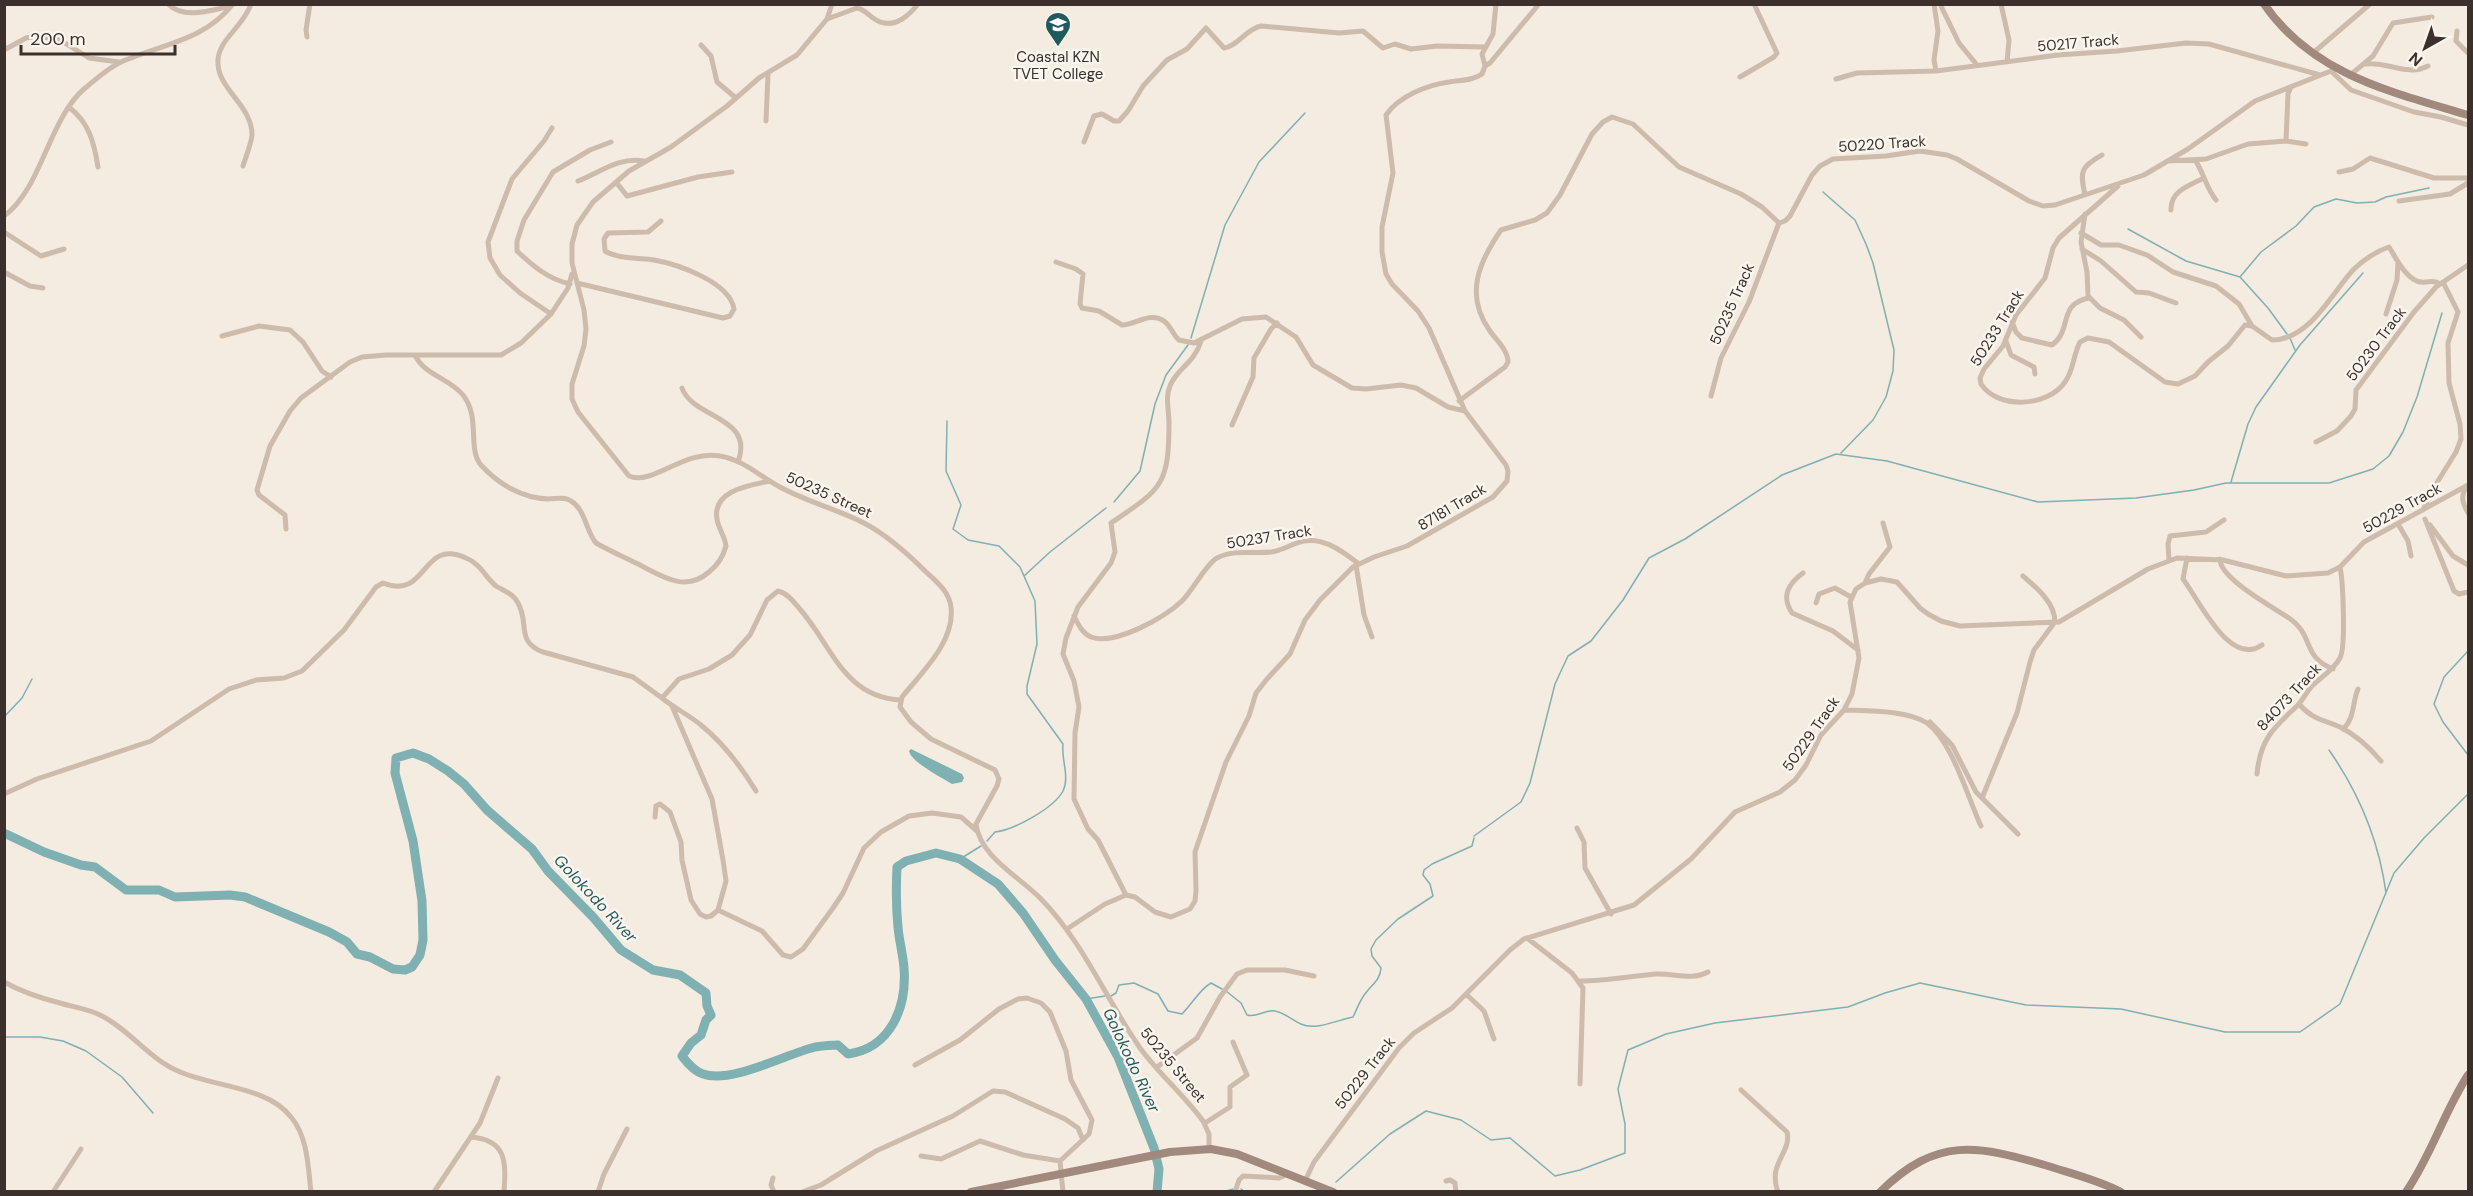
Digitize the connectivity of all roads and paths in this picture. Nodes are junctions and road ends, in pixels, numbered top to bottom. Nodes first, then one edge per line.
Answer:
1 (168, 4) edge
2 (251, 4) edge
3 (310, 4) edge
4 (832, 4) edge
5 (918, 4) edge
6 (1496, 4) edge
7 (1539, 4) edge
8 (1764, 4) edge
9 (1934, 4) edge
10 (1940, 4) edge
11 (2001, 4) edge
12 (2264, 4) edge
13 (2370, 4) edge
14 (233, 5) edge
15 (1755, 6) edge
16 (2432, 17) dead end
17 (827, 19) junction
18 (2457, 31) dead end
19 (307, 37) dead end
20 (701, 45) dead end
21 (1486, 47) junction
22 (4, 50) edge
23 (2313, 53) junction
24 (2469, 53) edge
25 (121, 62) junction
26 (2007, 62) junction
27 (2364, 64) junction
28 (1977, 65) junction
29 (1485, 66) junction
30 (2428, 66) dead end
31 (2333, 70) junction
32 (1936, 71) junction
33 (768, 74) junction
34 (2320, 75) junction
35 (2349, 76) junction
36 (1740, 77) dead end
37 (1836, 79) dead end
38 (2291, 87) junction
39 (735, 98) junction
40 (70, 108) junction
41 (2469, 115) edge
42 (766, 120) dead end
43 (2469, 125) edge
44 (552, 128) dead end
45 (2286, 141) junction
46 (610, 142) dead end
47 (1084, 142) dead end
48 (2306, 144) dead end
49 (2102, 155) dead end
50 (2196, 160) junction
51 (644, 161) junction
52 (2167, 162) junction
53 (98, 166) dead end
54 (243, 166) dead end
55 (732, 172) dead end
56 (2339, 172) dead end
57 (2204, 178) junction
58 (2469, 178) edge
59 (578, 182) dead end
60 (616, 182) junction
61 (2469, 183) edge
62 (2120, 184) junction
63 (2085, 195) junction
64 (2216, 200) dead end
65 (2399, 201) dead end
66 (2171, 210) dead end
67 (2086, 213) junction
68 (4, 216) edge
69 (661, 221) dead end
70 (1779, 223) junction
71 (4, 232) edge
72 (2081, 233) junction
73 (64, 249) dead end
74 (2082, 249) junction
75 (1056, 262) dead end
76 (2398, 262) junction
77 (2469, 265) edge
78 (573, 269) junction
79 (4, 272) edge
80 (577, 283) junction
81 (2441, 283) junction
82 (570, 284) junction
83 (43, 288) dead end
84 (2090, 298) junction
85 (2176, 303) dead end
86 (551, 314) junction
87 (2386, 314) dead end
88 (2012, 322) junction
89 (1277, 323) junction
90 (2252, 326) junction
91 (222, 336) dead end
92 (2141, 337) dead end
93 (1201, 341) junction
94 (2006, 341) junction
95 (415, 355) junction
96 (2035, 374) dead end
97 (331, 377) junction
98 (682, 388) dead end
99 (1711, 396) dead end
100 (1460, 401) junction
101 (1465, 411) junction
102 (1232, 425) dead end
103 (2316, 442) dead end
104 (738, 462) junction
105 (770, 481) junction
106 (2468, 486) edge
107 (2422, 511) junction
108 (2469, 513) edge
109 (2425, 519) junction
110 (2224, 520) dead end
111 (1883, 523) dead end
112 (2398, 524) junction
113 (286, 529) dead end
114 (2411, 556) dead end
115 (2187, 558) junction
116 (2220, 559) junction
117 (2169, 560) junction
118 (1357, 565) junction
119 (2469, 566) edge
120 (2340, 567) junction
121 (1803, 573) dead end
122 (2023, 576) dead end
123 (1865, 583) junction
124 (2469, 592) edge
125 (1851, 597) junction
126 (1816, 603) dead end
127 (1074, 616) junction
128 (2055, 622) junction
129 (1372, 638) dead end
130 (2262, 645) dead end
131 (1858, 650) junction
132 (2333, 669) junction
133 (2358, 689) dead end
134 (662, 698) junction
135 (901, 700) junction
136 (2299, 704) junction
137 (672, 706) junction
138 (1844, 710) junction
139 (1925, 722) junction
140 (2343, 729) junction
141 (2381, 761) dead end
142 (2257, 774) dead end
143 (756, 791) dead end
144 (4, 794) edge
145 (1982, 798) junction
146 (655, 817) dead end
147 (1981, 826) dead end
148 (1577, 828) dead end
149 (977, 831) junction
150 (2018, 834) dead end
151 (1126, 895) junction
152 (718, 910) junction
153 (1611, 914) junction
154 (1067, 929) junction
155 (1527, 938) junction
156 (1708, 972) dead end
157 (1314, 976) dead end
158 (1580, 981) junction
159 (4, 982) edge
160 (1466, 994) junction
161 (1494, 1039) dead end
162 (1233, 1042) dead end
163 (915, 1065) dead end
164 (1157, 1067) junction
165 (2469, 1075) edge
166 (498, 1078) dead end
167 (1581, 1084) dead end
168 (1741, 1090) dead end
169 (1205, 1123) junction
170 (627, 1129) dead end
171 (471, 1137) junction
172 (1083, 1140) junction
173 (81, 1149) dead end
174 (1209, 1149) junction
175 (921, 1156) dead end
176 (1059, 1161) junction
177 (1062, 1173) junction
178 (1288, 1174) junction
179 (773, 1178) dead end
180 (1305, 1181) junction
181 (1446, 1181) dead end
182 (53, 1191) edge
183 (311, 1191) edge
184 (434, 1191) edge
185 (504, 1191) edge
186 (598, 1191) edge
187 (774, 1191) edge
188 (802, 1191) edge
189 (971, 1191) edge
190 (1063, 1191) edge
191 (1235, 1191) edge
192 (1333, 1191) edge
193 (1456, 1191) edge
194 (1779, 1191) edge
195 (1880, 1191) edge
196 (2121, 1191) edge
197 (2406, 1191) edge

1 - 14 street
2 - 54 street
3 - 19 street
4 - 17 street, 50235 Street
5 - 17 street
6 - 21 street
7 - 29 street
8 - 15 street
9 - 32 street
10 - 28 street
11 - 26 street
12 - 23 street
13 - 23 street
14 - 25 street
15 - 36 street
16 - 27 street
17 - 33 street, 50235 Street
18 - 24 street
20 - 39 street
21 - 29 street
21 - 47 street
22 - 25 street
23 - 31 street
25 - 40 street
26 - 28 street, 50217 Track
26 - 34 street, 50217 Track
27 - 30 street
27 - 35 street
28 - 32 street, 50217 Track
29 - 100 street, 87181 Track
31 - 34 street, 50220 Track
31 - 35 street
31 - 43 street
32 - 37 street, 50217 Track
33 - 39 street, 50235 Street
33 - 42 street
34 - 38 street, 50220 Track
35 - 41 street
38 - 45 street
38 - 52 street, 50220 Track
39 - 51 street, 50235 Street
40 - 53 street
40 - 68 street
44 - 86 street
45 - 48 street
45 - 50 street
46 - 82 street
49 - 63 street
50 - 52 street
50 - 57 street
51 - 59 street
51 - 60 street, 50235 Street
52 - 62 street, 50220 Track
55 - 60 street
56 - 58 street
57 - 64 street
57 - 66 street
60 - 78 street, 50235 Street
61 - 65 street
62 - 63 street, 50220 Track
62 - 67 street, 50233 Track
63 - 70 street, 50220 Track
67 - 72 street
67 - 88 street, 50233 Track
69 - 80 street
70 - 99 street, 50235 Track
70 - 100 street
71 - 73 street
72 - 74 street
72 - 90 street
74 - 84 street
74 - 85 street
75 - 93 street
76 - 81 street
76 - 87 street
76 - 90 street
77 - 81 street, 50230 Track
78 - 80 street, 50235 Street
78 - 82 street
79 - 83 street
80 - 104 street, 50235 Street
81 - 103 street, 50230 Track
81 - 107 street
82 - 86 street
84 - 88 street
84 - 92 street
86 - 95 street
88 - 94 street, 50233 Track
89 - 93 street
89 - 101 street
89 - 102 street
90 - 94 street, 50233 Track
91 - 97 street
93 - 127 street
94 - 96 street
95 - 97 street
95 - 105 street
97 - 113 street
98 - 104 street
100 - 101 street, 87181 Track
101 - 118 street, 87181 Track
104 - 105 street, 50235 Street
105 - 135 street, 50235 Street
106 - 107 street, 50229 Track
106 - 108 street
107 - 109 street
107 - 112 street, 50229 Track
109 - 119 street
109 - 124 street
110 - 117 street
111 - 123 street
112 - 114 street
112 - 120 street, 50229 Track
115 - 116 street
115 - 117 street
115 - 130 street
116 - 120 street
116 - 132 street
117 - 128 street
118 - 127 street, 50237 Track
118 - 129 street
118 - 151 street, 87181 Track
120 - 132 street, 84073 Track
121 - 131 street
122 - 128 street
123 - 125 street
123 - 128 street
125 - 126 street
125 - 131 street, 50229 Track
127 - 151 street
128 - 145 street
131 - 138 street, 50229 Track
132 - 136 street, 84073 Track
133 - 140 street
134 - 135 street
134 - 137 street
134 - 144 street
135 - 149 street
136 - 140 street
136 - 142 street, 84073 Track
137 - 143 street
137 - 152 street
138 - 139 street
138 - 153 street, 50229 Track
139 - 145 street
139 - 147 street
140 - 141 street
145 - 150 street
146 - 152 street
148 - 153 street
149 - 152 street
149 - 154 street, 50235 Street
151 - 154 street
153 - 155 street, 50229 Track
154 - 164 street, 50235 Street
155 - 158 street
155 - 160 street, 50229 Track
156 - 158 street
157 - 164 street
158 - 167 street
159 - 183 street
160 - 161 street
160 - 180 street, 50229 Track
162 - 169 street
163 - 172 street
164 - 169 street, 50235 Street
165 - 197 street
166 - 171 street
168 - 194 street
169 - 174 street, 50235 Street
170 - 186 street
171 - 184 street
171 - 185 street
172 - 176 street
172 - 188 street
173 - 182 street
174 - 177 street
174 - 178 street
175 - 176 street
176 - 177 street
177 - 189 street
177 - 190 street
178 - 180 street
178 - 191 street
179 - 187 street
180 - 192 street
181 - 193 street
195 - 196 street

